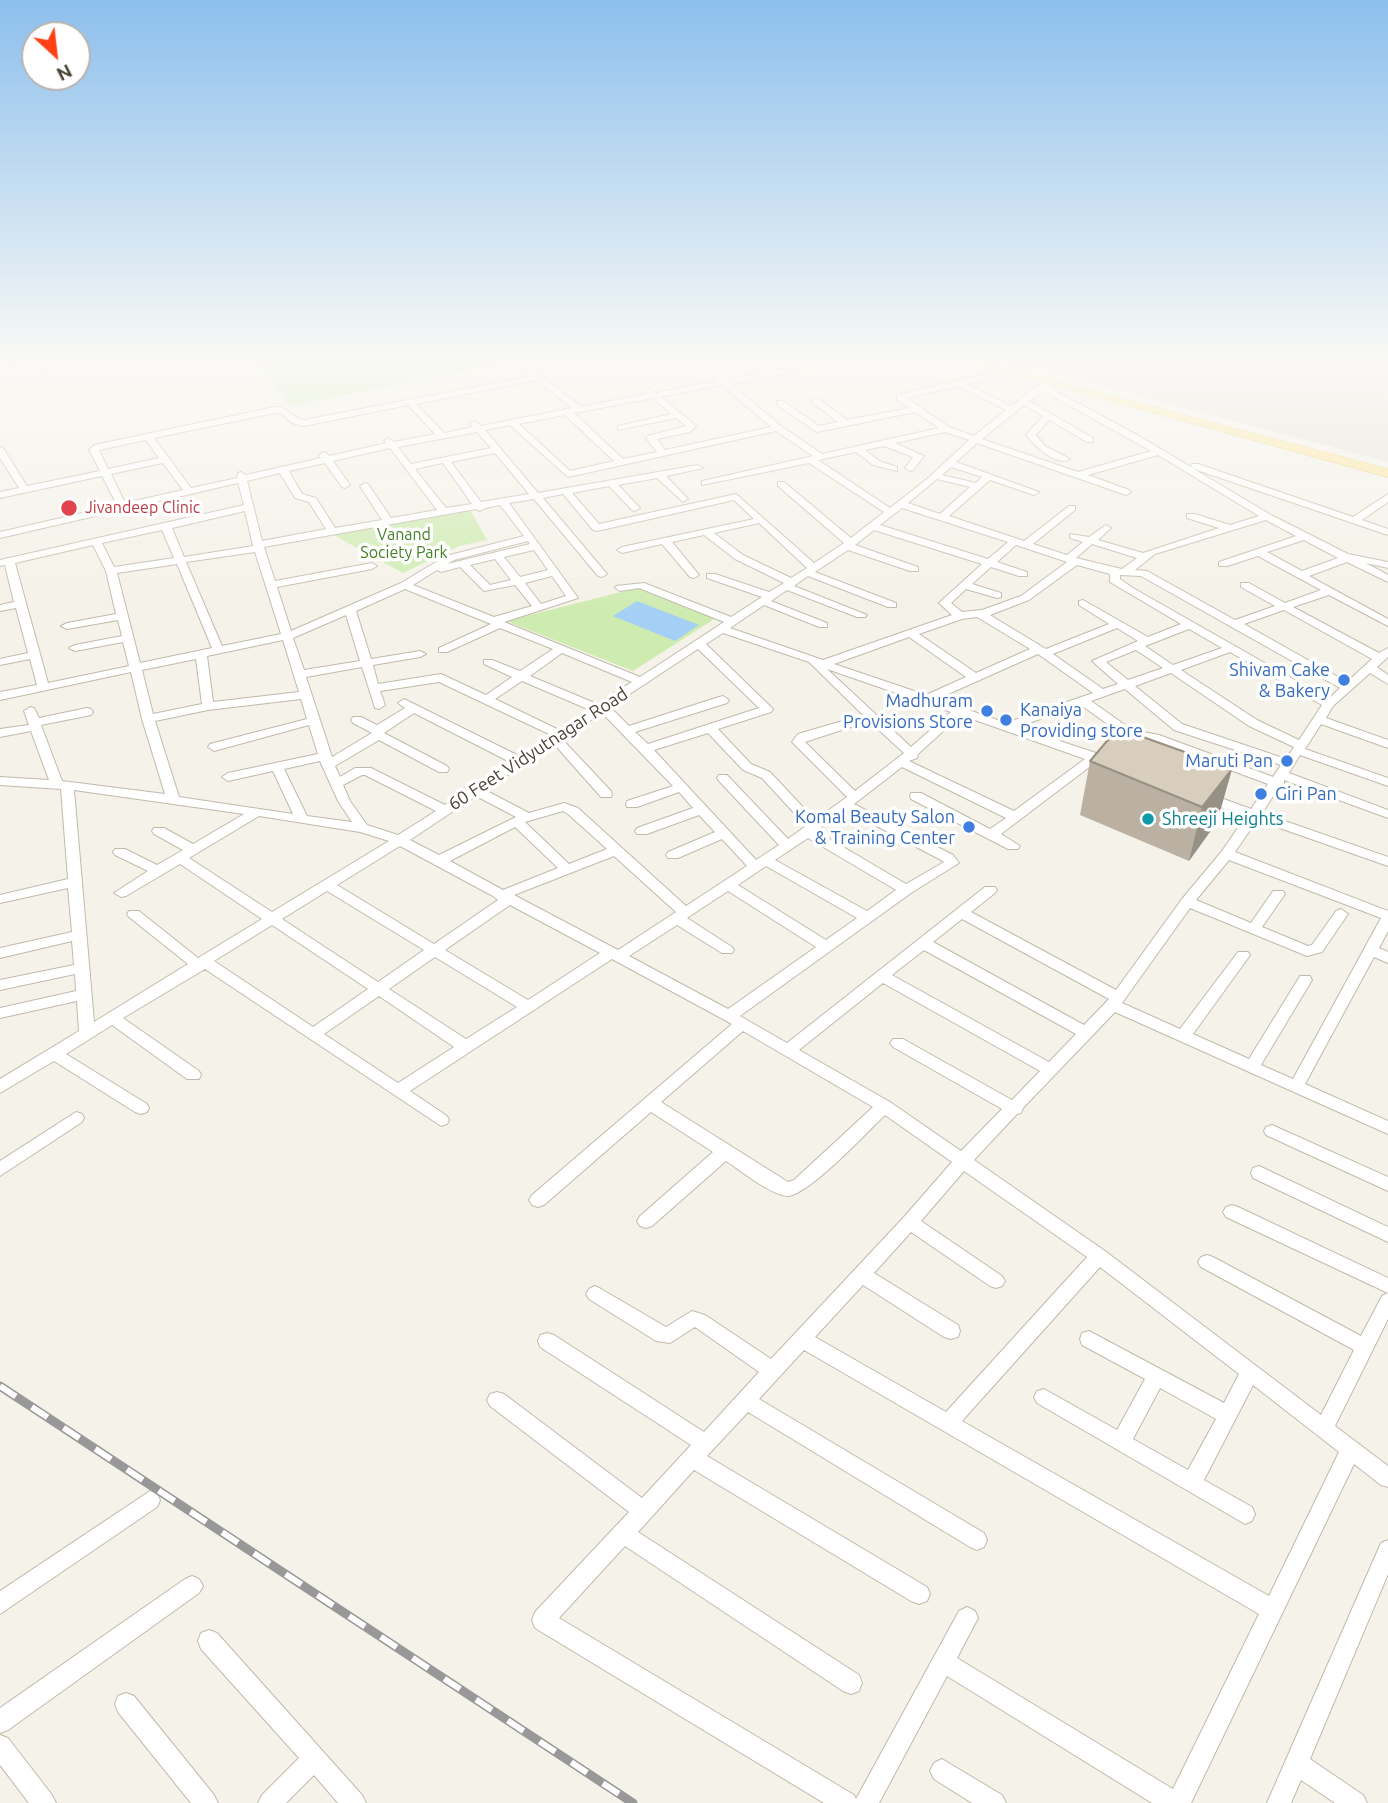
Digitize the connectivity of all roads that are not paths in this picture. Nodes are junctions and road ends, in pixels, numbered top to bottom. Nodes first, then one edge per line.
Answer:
1 (107, 445) edge
2 (154, 445) edge
3 (381, 445) edge
4 (393, 445) edge
5 (492, 445) edge
6 (537, 445) edge
7 (606, 445) edge
8 (655, 445) edge
9 (700, 445) edge
10 (799, 445) edge
11 (876, 445) edge
12 (891, 445) edge
13 (969, 445) edge
14 (989, 445) edge
15 (1040, 445) edge
16 (1149, 445) edge
17 (1288, 445) edge
18 (858, 449) junction
19 (0, 450) edge
20 (496, 450) junction
21 (678, 450) junction
22 (663, 453) junction
23 (1163, 454) junction
24 (326, 457) junction
25 (815, 458) junction
26 (1065, 459) dead end
27 (164, 460) junction
28 (446, 460) junction
29 (621, 462) junction
30 (950, 463) junction
31 (4, 464) edge
32 (409, 467) junction
33 (698, 468) junction
34 (910, 468) dead end
35 (894, 469) dead end
36 (283, 470) junction
37 (1388, 471) edge
38 (104, 472) junction
39 (659, 475) junction
40 (1079, 475) junction
41 (935, 476) junction
42 (989, 476) junction
43 (243, 477) junction
44 (612, 484) junction
45 (780, 484) dead end
46 (345, 485) dead end
47 (365, 486) dead end
48 (978, 486) junction
49 (186, 488) junction
50 (24, 489) junction
51 (566, 492) junction
52 (1034, 492) dead end
53 (1126, 492) dead end
54 (0, 495) edge
55 (535, 497) junction
56 (1388, 497) edge
57 (683, 499) dead end
58 (120, 503) junction
59 (504, 503) junction
60 (901, 504) junction
61 (250, 507) junction
62 (480, 508) junction
63 (635, 508) dead end
64 (1072, 508) dead end
65 (444, 512) junction
66 (891, 513) junction
67 (1191, 516) dead end
68 (1267, 517) junction
69 (941, 518) junction
70 (55, 520) junction
71 (387, 520) junction
72 (761, 520) junction
73 (1354, 521) junction
74 (166, 526) junction
75 (873, 526) junction
76 (1106, 528) dead end
77 (1229, 528) junction
78 (331, 531) junction
79 (706, 532) junction
80 (0, 533) edge
81 (1388, 533) edge
82 (1074, 536) dead end
83 (1306, 536) junction
84 (96, 541) junction
85 (665, 541) junction
86 (1090, 541) junction
87 (533, 542) junction
88 (1020, 544) junction
89 (849, 545) junction
90 (259, 547) junction
91 (622, 550) dead end
92 (1257, 551) junction
93 (497, 555) junction
94 (1143, 556) junction
95 (1350, 557) junction
96 (1071, 560) junction
97 (181, 561) junction
98 (4, 562) edge
99 (989, 563) junction
100 (463, 564) junction
101 (1223, 564) dead end
102 (1388, 565) edge
103 (372, 566) dead end
104 (914, 569) dead end
105 (809, 570) junction
106 (111, 571) junction
107 (554, 572) junction
108 (1121, 572) junction
109 (425, 573) junction
110 (602, 574) dead end
111 (1023, 574) dead end
112 (694, 575) dead end
113 (1301, 575) junction
114 (711, 576) dead end
115 (1388, 579) edge
116 (517, 581) junction
117 (788, 584) junction
118 (271, 585) junction
119 (405, 585) junction
120 (964, 585) junction
121 (1245, 585) dead end
122 (620, 588) dead end
123 (1329, 591) junction
124 (997, 595) dead end
125 (766, 599) junction
126 (1083, 603) dead end
127 (18, 604) junction
128 (892, 605) dead end
129 (1284, 607) junction
130 (0, 608) edge
131 (539, 608) junction
132 (350, 610) junction
133 (983, 614) junction
134 (861, 615) dead end
135 (122, 616) junction
136 (960, 616) junction
137 (497, 622) junction
138 (1388, 623) edge
139 (1118, 624) junction
140 (1191, 624) junction
141 (1234, 624) junction
142 (823, 625) dead end
143 (66, 626) dead end
144 (728, 626) junction
145 (912, 634) junction
146 (288, 636) junction
147 (128, 638) junction
148 (1141, 643) junction
149 (699, 644) junction
150 (75, 648) dead end
151 (1232, 648) junction
152 (561, 649) junction
153 (218, 650) junction
154 (443, 650) dead end
155 (1042, 651) junction
156 (201, 653) junction
157 (420, 654) dead end
158 (34, 655) junction
159 (1379, 659) edge
160 (0, 662) edge
161 (488, 662) dead end
162 (817, 662) junction
163 (367, 663) junction
164 (135, 668) junction
165 (1175, 670) junction
166 (299, 674) junction
167 (521, 677) junction
168 (975, 678) junction
169 (1388, 680) edge
170 (640, 681) junction
171 (1128, 685) junction
172 (43, 687) junction
173 (1348, 687) junction
174 (374, 688) junction
175 (1101, 693) junction
176 (305, 695) junction
177 (0, 696) edge
178 (488, 699) junction
179 (723, 700) dead end
180 (926, 700) junction
181 (1082, 700) junction
182 (1329, 704) junction
183 (379, 705) dead end
184 (208, 706) junction
185 (600, 708) junction
186 (959, 711) junction
187 (87, 712) dead end
188 (869, 716) junction
189 (148, 719) junction
190 (1318, 719) junction
191 (33, 720) junction
192 (357, 720) dead end
193 (312, 721) junction
194 (1005, 727) junction
195 (710, 728) junction
196 (628, 730) junction
197 (0, 733) edge
198 (378, 733) junction
199 (558, 737) junction
200 (1388, 744) edge
201 (214, 747) dead end
202 (1299, 748) junction
203 (646, 749) junction
204 (1096, 757) junction
205 (908, 759) junction
206 (326, 761) junction
207 (520, 762) junction
208 (277, 766) junction
209 (1120, 766) edge
210 (443, 769) dead end
211 (1283, 774) junction
212 (228, 777) dead end
213 (723, 778) dead end
214 (0, 781) edge
215 (1388, 782) edge
216 (336, 784) junction
217 (62, 785) junction
218 (682, 787) junction
219 (475, 790) junction
220 (1193, 793) edge
221 (606, 794) dead end
222 (916, 796) dead end
223 (174, 801) junction
224 (850, 802) junction
225 (632, 804) dead end
226 (703, 809) junction
227 (444, 810) junction
228 (255, 813) junction
229 (1388, 814) edge
230 (1254, 815) junction
231 (1015, 817) junction
232 (522, 819) junction
233 (303, 820) junction
234 (362, 828) junction
235 (809, 829) junction
236 (159, 831) dead end
237 (642, 831) dead end
238 (724, 833) junction
239 (992, 835) junction
240 (400, 840) junction
241 (786, 844) junction
242 (1013, 846) dead end
243 (617, 850) junction
244 (120, 852) dead end
245 (186, 854) junction
246 (1227, 854) junction
247 (673, 855) dead end
248 (439, 861) junction
249 (1388, 862) edge
250 (759, 863) junction
251 (568, 870) junction
252 (158, 871) junction
253 (75, 882) junction
254 (727, 884) junction
255 (327, 886) junction
256 (906, 890) junction
257 (990, 890) dead end
258 (121, 892) dead end
259 (1278, 894) dead end
260 (503, 898) junction
261 (0, 899) edge
262 (1187, 902) junction
263 (961, 913) junction
264 (134, 914) dead end
265 (1342, 914) dead end
266 (680, 915) junction
267 (1388, 917) edge
268 (867, 918) junction
269 (272, 919) junction
270 (1254, 929) junction
271 (79, 936) junction
272 (923, 943) junction
273 (825, 946) junction
274 (435, 950) junction
275 (727, 950) dead end
276 (1370, 950) junction
277 (0, 953) edge
278 (614, 955) junction
279 (1243, 955) dead end
280 (1388, 958) edge
281 (202, 964) junction
282 (82, 968) junction
283 (882, 976) junction
284 (1305, 980) dead end
285 (0, 985) edge
286 (379, 990) junction
287 (84, 995) junction
288 (1115, 1001) junction
289 (528, 1007) junction
290 (0, 1013) edge
291 (111, 1018) junction
292 (736, 1019) junction
293 (87, 1033) junction
294 (1086, 1033) junction
295 (314, 1034) junction
296 (1183, 1036) junction
297 (898, 1043) dead end
298 (466, 1047) junction
299 (790, 1049) junction
300 (54, 1054) junction
301 (1252, 1067) junction
302 (1051, 1070) junction
303 (193, 1075) dead end
304 (0, 1087) edge
305 (1296, 1087) junction
306 (398, 1091) junction
307 (650, 1103) junction
308 (884, 1106) junction
309 (141, 1108) dead end
310 (1015, 1109) junction
311 (76, 1118) dead end
312 (441, 1120) dead end
313 (1388, 1128) edge
314 (1272, 1131) dead end
315 (726, 1151) junction
316 (964, 1159) junction
317 (0, 1170) edge
318 (1259, 1173) dead end
319 (1388, 1184) edge
320 (538, 1200) dead end
321 (1232, 1212) dead end
322 (646, 1221) dead end
323 (910, 1222) junction
324 (1388, 1235) edge
325 (1099, 1256) junction
326 (1207, 1262) dead end
327 (861, 1275) junction
328 (996, 1281) dead end
329 (1388, 1286) edge
330 (595, 1294) dead end
331 (1388, 1301) edge
332 (951, 1331) dead end
333 (802, 1339) junction
334 (1089, 1339) dead end
335 (547, 1341) dead end
336 (1365, 1347) junction
337 (773, 1371) junction
338 (1250, 1372) junction
339 (1157, 1376) junction
340 (1044, 1397) dead end
341 (497, 1400) dead end
342 (745, 1400) junction
343 (1227, 1415) junction
344 (948, 1423) junction
345 (1324, 1429) junction
346 (1121, 1442) junction
347 (1351, 1449) junction
348 (699, 1450) junction
349 (1388, 1478) edge
350 (1192, 1483) junction
351 (150, 1500) dead end
352 (643, 1511) junction
353 (1245, 1514) dead end
354 (622, 1533) junction
355 (977, 1540) dead end
356 (1388, 1550) edge
357 (192, 1586) dead end
358 (919, 1594) dead end
359 (0, 1604) edge
360 (1274, 1611) junction
361 (967, 1618) dead end
362 (209, 1641) dead end
363 (944, 1661) junction
364 (851, 1683) dead end
365 (126, 1704) dead end
366 (0, 1722) edge
367 (0, 1746) edge
368 (314, 1759) junction
369 (1296, 1763) junction
370 (942, 1771) dead end
371 (44, 1803) edge
372 (206, 1803) edge
373 (270, 1803) edge
374 (354, 1803) edge
375 (846, 1803) edge
376 (866, 1803) edge
377 (994, 1803) edge
378 (1177, 1803) edge
379 (1279, 1803) edge
380 (1355, 1803) edge

1 - 38 street
2 - 27 street
3 - 24 street
4 - 32 street
5 - 20 street
6 - 29 street
7 - 29 street
8 - 22 street
9 - 21 street
10 - 25 street
11 - 18 street
12 - 34 street
13 - 30 street, 60 Feet Vidyutnagar Road
14 - 40 street
15 - 26 street
16 - 23 street
17 - 37 main road
18 - 25 street
18 - 35 street
19 - 31 street
20 - 28 street
20 - 55 street
21 - 22 street
21 - 33 street
22 - 29 street
23 - 40 street
23 - 68 street
23 - 73 street
24 - 36 street
24 - 43 street
24 - 46 street
25 - 33 street
25 - 66 street
27 - 38 street
27 - 49 street
28 - 32 street
28 - 62 street
30 - 41 street, 60 Feet Vidyutnagar Road
30 - 42 street
31 - 50 street
32 - 65 street
33 - 39 street
36 - 43 street
36 - 78 street
38 - 50 street
38 - 58 street
39 - 44 street
39 - 57 street
40 - 53 street
41 - 48 street
41 - 60 street, 60 Feet Vidyutnagar Road
42 - 48 street
42 - 52 street
43 - 49 street
43 - 61 street
43 - 70 street
44 - 51 street
44 - 63 street
45 - 89 street
47 - 71 street
48 - 69 street
49 - 58 street
50 - 54 street
51 - 55 street
51 - 72 street
55 - 59 street
55 - 110 street
56 - 73 street
58 - 70 street
59 - 62 street
59 - 87 street
60 - 66 street, 60 Feet Vidyutnagar Road
60 - 69 street
61 - 74 street
61 - 90 street
62 - 65 street
64 - 88 street
65 - 71 street
66 - 75 street, 60 Feet Vidyutnagar Road
67 - 77 street
68 - 77 street
68 - 83 street
69 - 88 street
70 - 80 street
71 - 78 street
72 - 79 street
72 - 105 street
73 - 81 street
74 - 84 street
74 - 97 street
75 - 89 street, 60 Feet Vidyutnagar Road
75 - 99 street
76 - 86 street
77 - 94 street
78 - 90 street
79 - 85 street
79 - 117 street
82 - 86 street
83 - 92 street
83 - 95 street
84 - 98 street
84 - 106 street
85 - 91 street
85 - 112 street
86 - 94 street
86 - 96 street
87 - 93 street
87 - 107 street
87 - 109 street
88 - 96 street
88 - 99 street
89 - 104 street
89 - 105 street, 60 Feet Vidyutnagar Road
90 - 97 street
90 - 118 street
92 - 101 street
92 - 113 street
93 - 100 street
93 - 116 street
94 - 108 street
95 - 102 street
95 - 113 street
95 - 115 street
96 - 108 street
96 - 133 street
97 - 106 street
97 - 153 street
98 - 127 street
99 - 111 street
99 - 120 street
100 - 109 street
100 - 116 street
103 - 118 street
105 - 117 street, 60 Feet Vidyutnagar Road
105 - 128 street
106 - 135 street
107 - 116 street
107 - 131 street
108 - 140 street
108 - 141 street
109 - 119 street
113 - 123 street
114 - 125 street
116 - 131 street
117 - 125 street, 60 Feet Vidyutnagar Road
117 - 134 street
118 - 146 street
119 - 132 street
119 - 137 street
120 - 124 street
120 - 136 street
121 - 129 street
122 - 144 street
123 - 129 street
123 - 138 street
125 - 142 street
125 - 144 street, 60 Feet Vidyutnagar Road
126 - 139 street
127 - 130 street
127 - 158 street
129 - 141 street
129 - 159 street
131 - 137 street
132 - 146 street
132 - 163 street
133 - 136 street
133 - 155 street
135 - 143 street
135 - 147 street
136 - 145 street
137 - 152 street
137 - 154 street
139 - 148 street
139 - 155 street
140 - 148 street
140 - 151 street
141 - 173 street
144 - 149 street, 60 Feet Vidyutnagar Road
144 - 162 street
145 - 162 street
145 - 168 street
146 - 153 street
146 - 166 street
147 - 150 street
147 - 164 street
148 - 165 street
148 - 171 street
149 - 170 street, 60 Feet Vidyutnagar Road
149 - 195 street
151 - 165 street
151 - 182 street
152 - 167 street
152 - 170 street
153 - 156 street
155 - 168 street
155 - 175 street
156 - 164 street
156 - 184 street
157 - 163 street
158 - 160 street
158 - 172 street
159 - 169 street
159 - 173 street
161 - 167 street
162 - 180 street
162 - 188 street
163 - 166 street
163 - 174 street
164 - 172 street
164 - 189 street
165 - 171 street
165 - 202 street
166 - 176 street
167 - 178 street
167 - 185 street
168 - 180 street
170 - 185 street, 60 Feet Vidyutnagar Road
171 - 175 street
171 - 211 street
172 - 177 street
173 - 182 street
174 - 178 street
174 - 183 street
175 - 181 street
176 - 184 street
176 - 193 street
178 - 199 street
179 - 196 street
180 - 186 street
181 - 194 street
181 - 211 street
182 - 190 street
184 - 189 street
185 - 196 street
185 - 199 street, 60 Feet Vidyutnagar Road
186 - 194 street
186 - 205 street
187 - 191 street
188 - 205 street
188 - 224 street
189 - 223 street
190 - 200 street
190 - 202 street
191 - 197 street
191 - 217 street
192 - 198 street
193 - 201 street
193 - 206 street
194 - 204 street
195 - 203 street
195 - 235 street
196 - 203 street
198 - 206 street
198 - 207 street
198 - 210 street
199 - 207 street, 60 Feet Vidyutnagar Road
199 - 221 street
202 - 211 street
202 - 215 street
203 - 218 street
204 - 209 street
204 - 231 street
205 - 224 street
205 - 231 street
206 - 208 street
206 - 216 street
207 - 219 street, 60 Feet Vidyutnagar Road
208 - 212 street
208 - 233 street
211 - 229 street
211 - 230 street
213 - 241 street
214 - 217 street
216 - 227 street
216 - 234 street
217 - 223 street
217 - 253 street
218 - 225 street
218 - 226 street
219 - 227 street, 60 Feet Vidyutnagar Road
219 - 232 street
220 - 230 street
222 - 239 street
223 - 228 street
224 - 235 street
224 - 256 street
226 - 237 street
226 - 238 street
227 - 240 street, 60 Feet Vidyutnagar Road
228 - 233 street
228 - 245 street
230 - 246 street
230 - 249 street
231 - 239 street
232 - 243 street
232 - 248 street
232 - 251 street
233 - 234 street
234 - 240 street
235 - 241 street
235 - 256 street
236 - 245 street
238 - 247 street
238 - 250 street
239 - 242 street
240 - 248 street
240 - 255 street, 60 Feet Vidyutnagar Road
241 - 250 street
243 - 251 street
243 - 266 street
244 - 252 street
245 - 252 street
245 - 269 street
246 - 262 street
246 - 267 street
248 - 260 street
250 - 254 street
250 - 268 street
251 - 260 street
252 - 258 street
253 - 261 street
253 - 271 street
254 - 266 street
254 - 273 street
255 - 269 street, 60 Feet Vidyutnagar Road
255 - 274 street
256 - 268 street
257 - 263 street
259 - 270 street
260 - 274 street
260 - 278 street
262 - 270 street
262 - 288 street
263 - 272 street
263 - 288 street
264 - 281 street
265 - 270 street
266 - 275 street
266 - 278 street
267 - 276 street
268 - 273 street
269 - 281 street, 60 Feet Vidyutnagar Road
269 - 286 street
271 - 277 street
271 - 282 street
272 - 283 street
272 - 294 street
273 - 292 street
274 - 286 street
274 - 289 street
276 - 280 street
276 - 305 street
278 - 289 street
278 - 292 street
279 - 296 street
281 - 291 street, 60 Feet Vidyutnagar Road
281 - 295 street
282 - 285 street
282 - 287 street
283 - 299 street
283 - 302 street
284 - 301 street
286 - 295 street
286 - 298 street
287 - 290 street
287 - 293 street
288 - 294 street
288 - 296 street
289 - 298 street
291 - 293 street, 60 Feet Vidyutnagar Road
291 - 303 street
292 - 299 street
292 - 307 street
293 - 300 street, 60 Feet Vidyutnagar Road
294 - 302 street
295 - 306 street
296 - 301 street
297 - 310 street
298 - 306 street
299 - 308 street
300 - 304 street, 60 Feet Vidyutnagar Road
300 - 309 street
301 - 305 street
302 - 310 street
305 - 313 street
306 - 312 street
307 - 315 street
307 - 320 street
308 - 315 street
308 - 316 street
310 - 316 street
311 - 317 street
314 - 319 street
315 - 322 street
316 - 323 street
316 - 325 street
318 - 324 street
321 - 329 street
323 - 327 street
323 - 328 street
325 - 338 street
325 - 344 street
326 - 336 street
327 - 332 street
327 - 333 street
330 - 337 street
331 - 336 street
333 - 337 street
333 - 344 street
334 - 339 street
335 - 348 street
336 - 345 street
337 - 342 street
338 - 343 street
338 - 345 street
339 - 343 street
339 - 346 street
340 - 346 street
341 - 352 street
342 - 348 street
342 - 355 street
343 - 350 street
344 - 360 street
345 - 347 street
346 - 350 street
347 - 349 street
347 - 360 street
348 - 352 street
348 - 358 street
350 - 353 street
351 - 359 street
352 - 354 street
354 - 364 street
354 - 375 street
356 - 369 street
357 - 366 street
360 - 378 street
361 - 363 street
362 - 368 street
363 - 376 street
363 - 378 street
365 - 372 street
367 - 371 street
368 - 373 street
368 - 374 street
369 - 379 street
369 - 380 street
370 - 377 street

